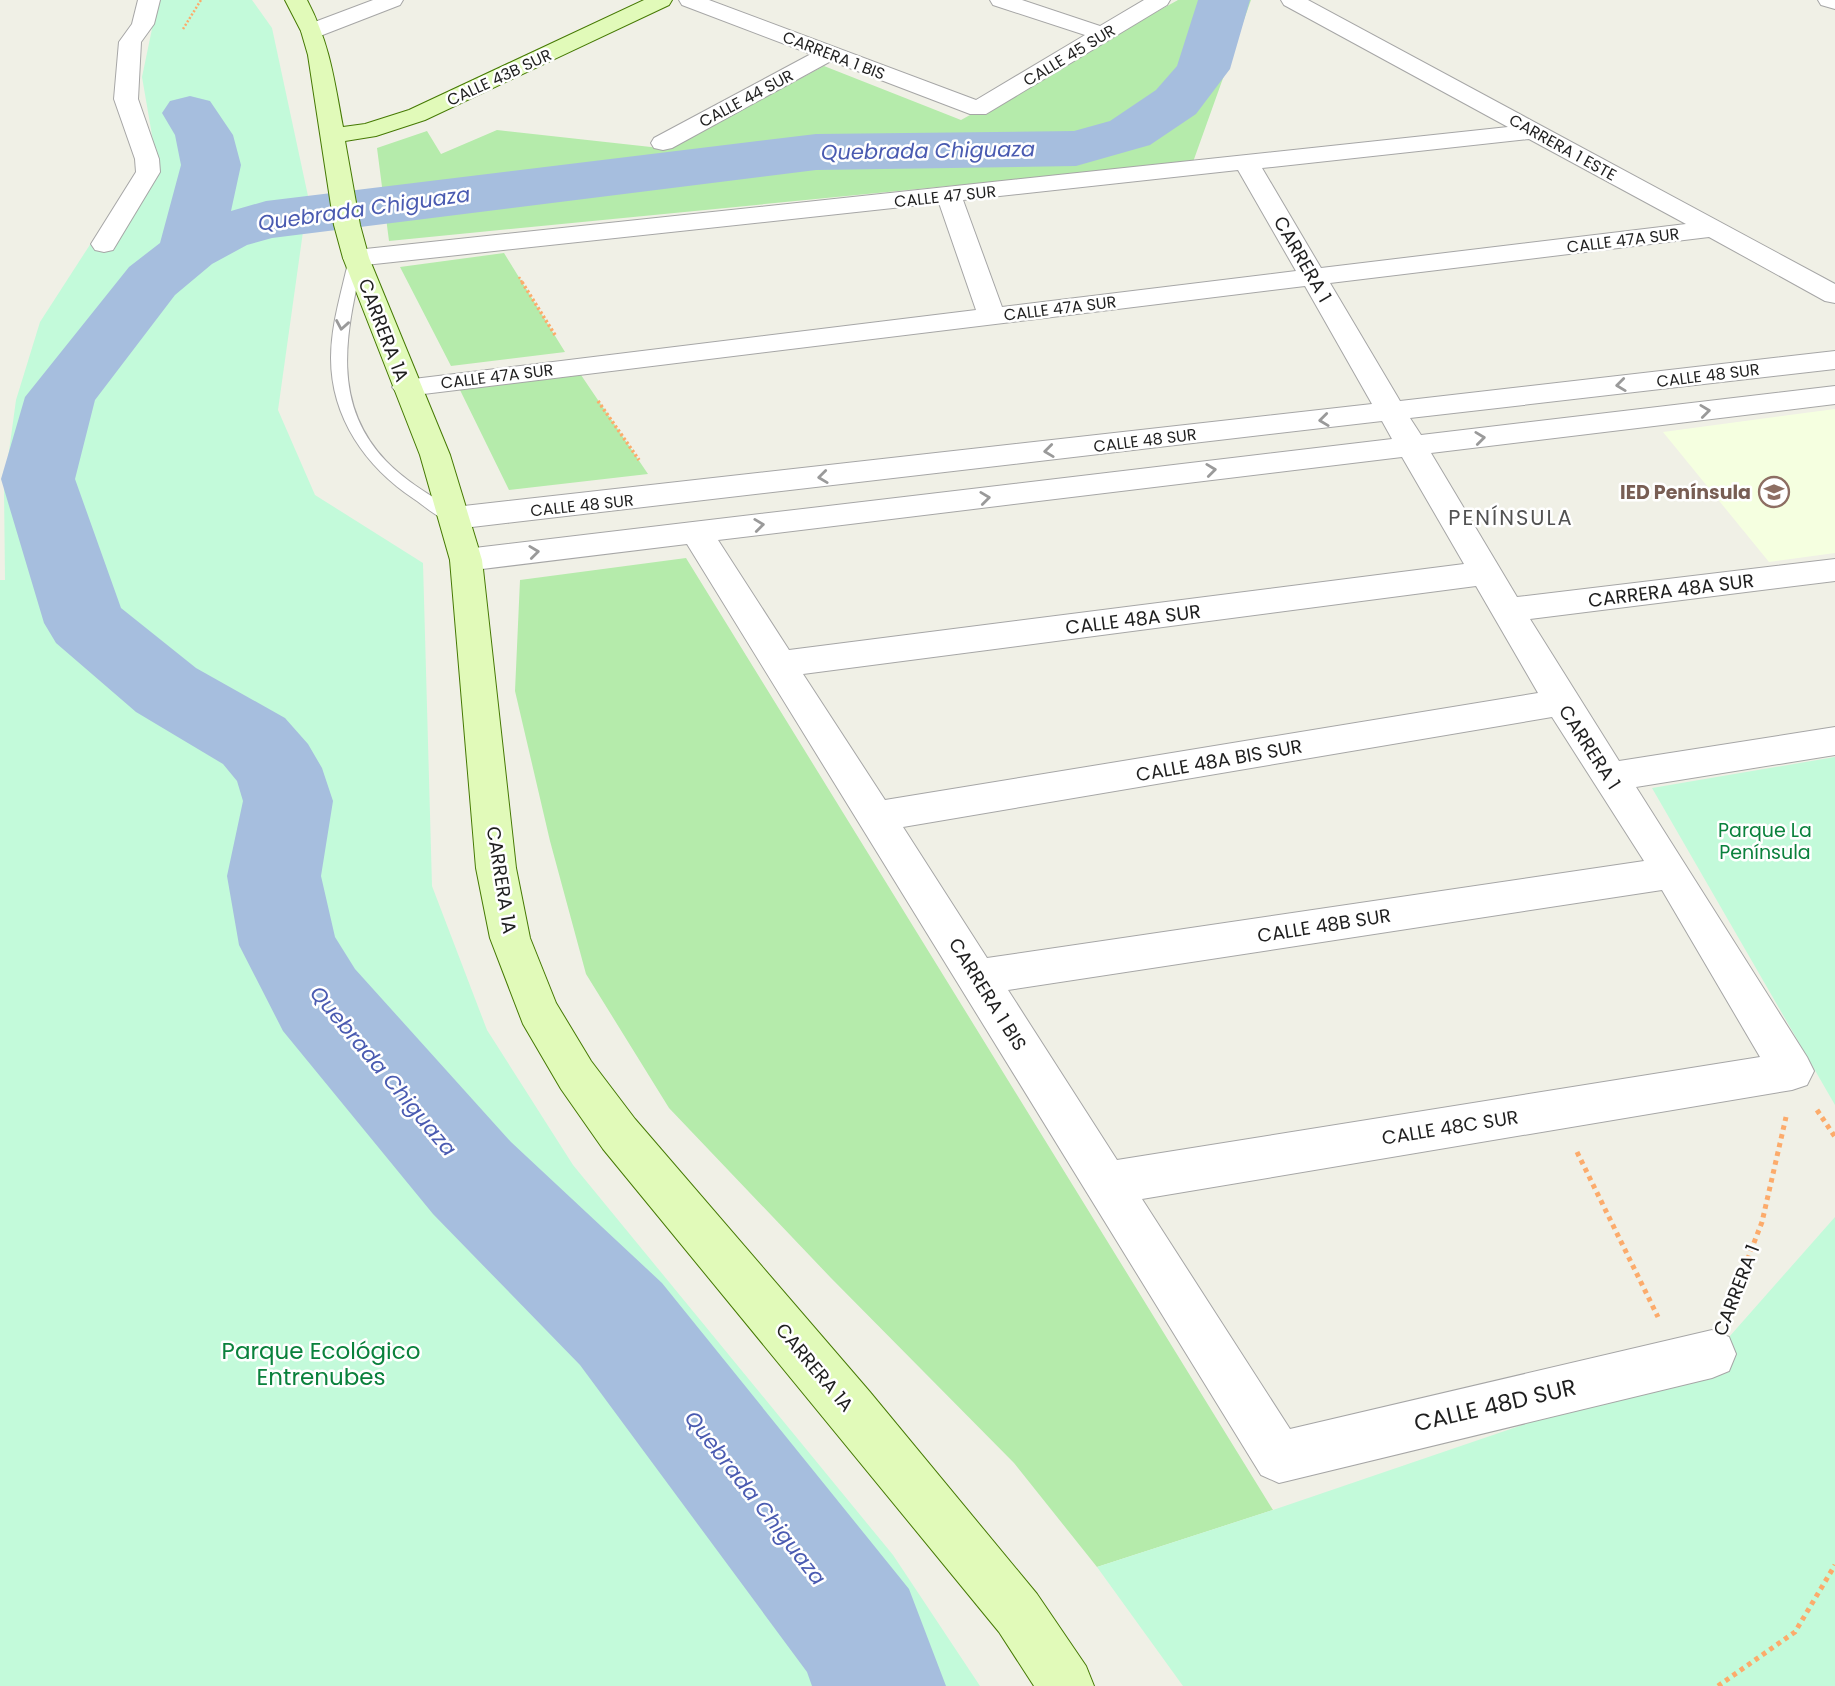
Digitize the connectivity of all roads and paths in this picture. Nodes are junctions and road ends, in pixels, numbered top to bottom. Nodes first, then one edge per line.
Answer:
1 (149, 0) edge
2 (296, 0) edge
3 (392, 0) edge
4 (661, 0) edge
5 (690, 0) edge
6 (1001, 0) edge
7 (1159, 0) edge
8 (1292, 0) edge
9 (1829, 0) edge
10 (1835, 3) edge
11 (312, 31) junction
12 (1103, 34) junction
13 (830, 53) junction
14 (978, 109) joint
15 (1534, 131) junction
16 (332, 136) junction
17 (663, 143) dead end
18 (1247, 164) junction
19 (949, 195) junction
20 (1713, 229) junction
21 (497, 243) junction
22 (104, 244) dead end
23 (356, 258) junction
24 (1314, 278) junction
25 (1835, 295) edge
26 (992, 316) junction
27 (1835, 360) edge
28 (576, 367) junction
29 (407, 387) junction
30 (1835, 395) edge
31 (1392, 412) junction
32 (1412, 446) junction
33 (663, 496) junction
34 (455, 518) junction
35 (696, 532) junction
36 (466, 560) junction
37 (1835, 570) edge
38 (1486, 573) junction
39 (1507, 610) junction
40 (780, 664) junction
41 (1561, 702) junction
42 (1835, 741) edge
43 (1609, 777) junction
44 (876, 817) junction
45 (1672, 873) junction
46 (977, 977) junction
47 (1792, 1071) junction
48 (1557, 1110) junction
49 (1107, 1183) junction
50 (1696, 1358) junction
51 (1279, 1457) joint
52 (1835, 1565) edge
53 (1066, 1686) edge
54 (1718, 1686) edge

1 - 22 street
2 - 11 main road, CARRERA 1A
3 - 11 street
4 - 16 main road, CALLE 43B SUR
5 - 13 street, CARRERA 1 BIS
6 - 12 street
7 - 12 street, CALLE 45 SUR
8 - 15 street, CARRERA 1 ESTE
9 - 10 street
11 - 16 main road, CARRERA 1A
12 - 14 street, CALLE 45 SUR
13 - 14 street, CARRERA 1 BIS
13 - 17 street, CALLE 44 SUR
15 - 18 street, CALLE 47 SUR
15 - 20 street, CARRERA 1 ESTE
16 - 23 main road, CARRERA 1A
18 - 19 street, CALLE 47 SUR
18 - 24 street, CARRERA 1
19 - 21 street, CALLE 47 SUR
19 - 26 street
20 - 24 street, CALLE 47A SUR
20 - 25 street, CARRERA 1 ESTE
21 - 23 street, CALLE 47 SUR
21 - 28 path
23 - 29 main road, CARRERA 1A
23 -> 34 lane
24 - 26 street, CALLE 47A SUR
24 - 31 street, CARRERA 1
26 - 28 street, CALLE 47A SUR
27 -> 31 street, CALLE 48 SUR
28 - 29 street, CALLE 47A SUR
28 - 33 path
29 - 34 main road, CARRERA 1A
32 -> 30 street, CALLE 48 SUR
31 - 32 street, CARRERA 1
31 -> 33 street, CALLE 48 SUR
35 -> 32 street, CALLE 48 SUR
32 - 38 street, CARRERA 1
33 - 34 street, CALLE 48 SUR
34 - 36 main road, CARRERA 1A
36 -> 35 street, CALLE 48 SUR
35 - 40 street, CARRERA 1 BIS
36 - 53 main road, CARRERA 1A
37 - 39 street, CARRERA 48A SUR
38 - 39 street, CARRERA 1
38 - 40 street, CALLE 48A SUR
39 - 41 street, CARRERA 1
40 - 44 street, CARRERA 1 BIS
41 - 43 street, CARRERA 1
41 - 44 street, CALLE 48A BIS SUR
42 - 43 street
43 - 45 street, CARRERA 1
44 - 46 street, CARRERA 1 BIS
45 - 46 street, CALLE 48B SUR
45 - 47 street, CARRERA 1
46 - 49 street, CARRERA 1 BIS
47 - 48 street, CALLE 48C SUR
47 - 50 path, CARRERA 1
48 - 49 street, CALLE 48C SUR
48 - 50 path
49 - 51 street, CARRERA 1 BIS
50 - 51 street, CALLE 48D SUR
52 - 54 path

